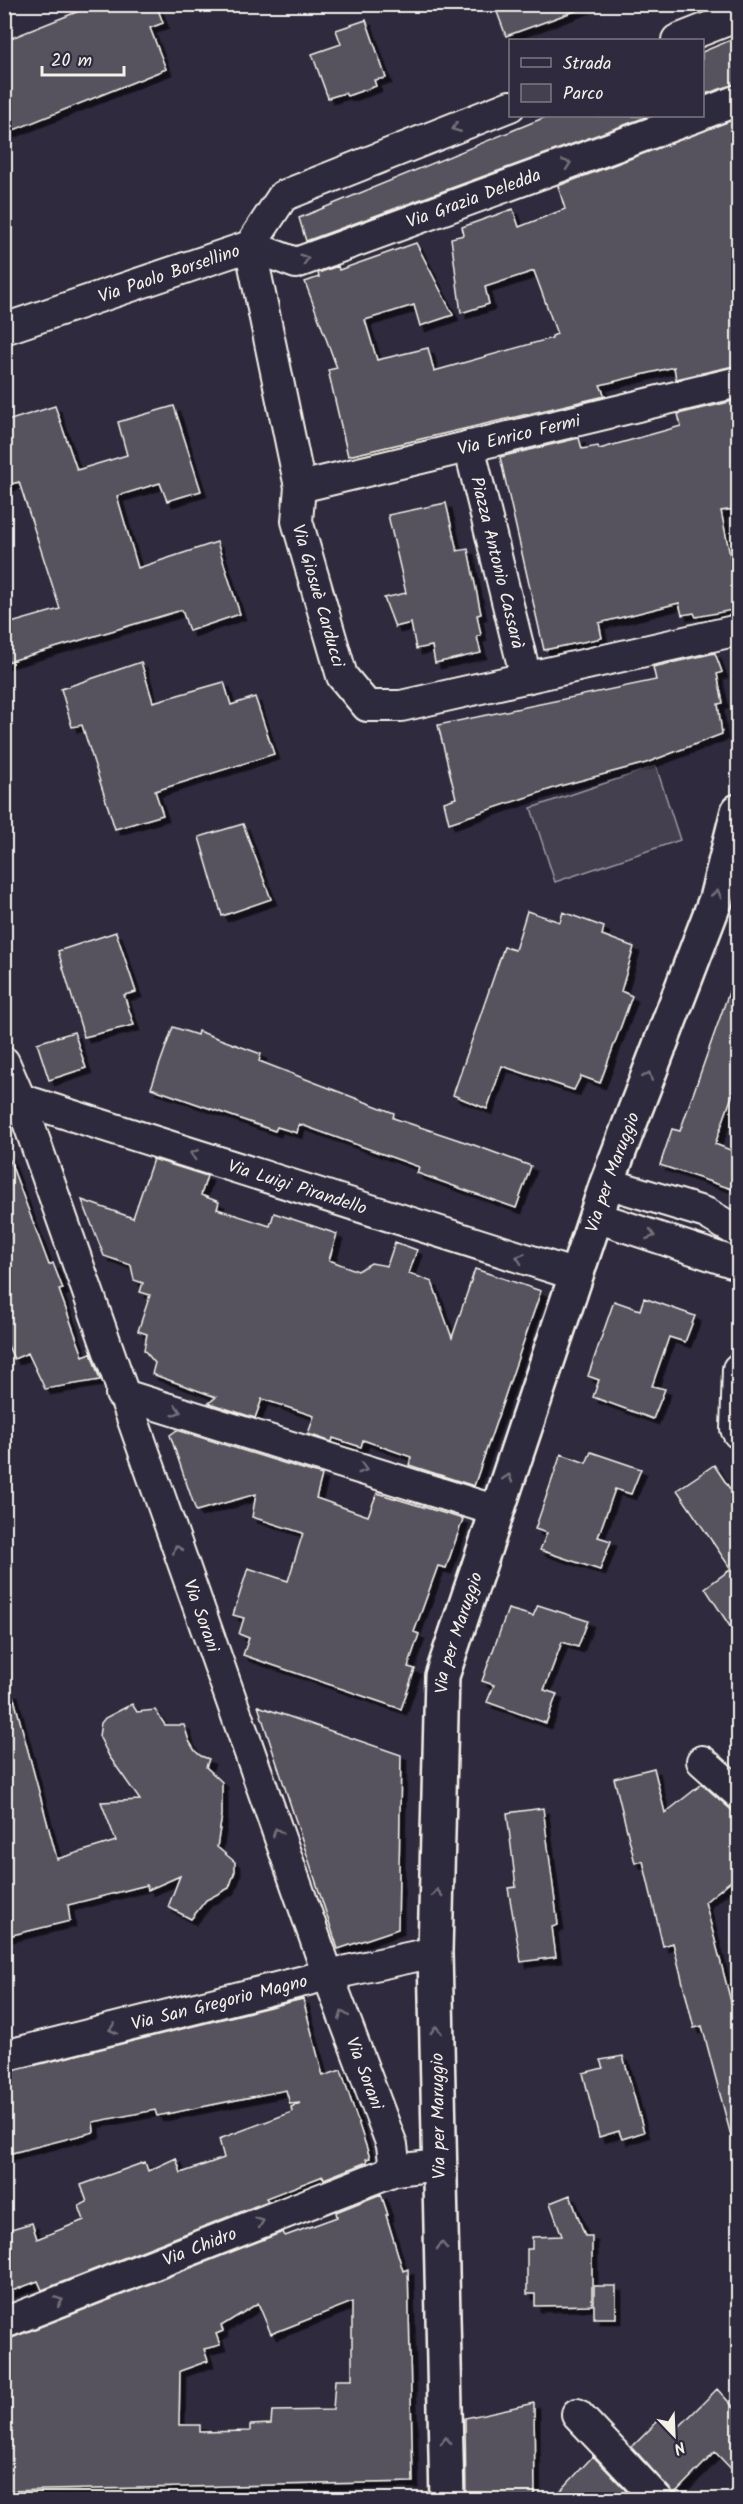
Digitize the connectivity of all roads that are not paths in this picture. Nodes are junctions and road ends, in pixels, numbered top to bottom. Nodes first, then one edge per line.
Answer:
1 (738, 16) edge
2 (680, 39) edge
3 (738, 100) edge
4 (509, 106) edge
5 (704, 113) edge
6 (695, 117) edge
7 (250, 246) junction
8 (4, 330) edge
9 (738, 382) edge
10 (469, 446) junction
11 (300, 487) junction
12 (738, 630) edge
13 (526, 678) junction
14 (738, 811) edge
15 (4, 1062) edge
16 (20, 1099) junction
17 (607, 1183) junction
18 (596, 1217) junction
19 (738, 1232) edge
20 (738, 1264) edge
21 (576, 1275) junction
22 (738, 1370) edge
23 (122, 1394) junction
24 (738, 1433) edge
25 (498, 1511) junction
26 (702, 1761) dead end
27 (738, 1793) edge
28 (435, 1952) junction
29 (328, 1975) junction
30 (4, 2056) edge
31 (439, 2165) junction
32 (395, 2170) junction
33 (4, 2323) edge
34 (576, 2414) dead end
35 (447, 2499) edge
36 (658, 2499) edge

1 - 2 street
3 - 5 street
4 -> 7 street, Via Paolo Borsellino
7 -> 6 street, Via Grazia Deledda
7 - 8 street, Via Paolo Borsellino
7 - 11 street, Via Giosuè Carducci
9 - 10 street, Via Enrico Fermi
10 - 11 street, Via Enrico Fermi
10 - 13 street, Piazza Antonio Cassarà
11 - 13 street, Via Giosuè Carducci
12 - 13 street, Via Giosuè Carducci
17 -> 14 street, Via per Maruggio
15 - 16 street, Via Sorani
21 -> 16 street, Via Luigi Pirandello
16 - 23 street, Via Sorani
17 - 18 street, Via per Maruggio
17 - 19 street
18 -> 20 street
18 - 21 street, Via per Maruggio
25 -> 21 street, Via per Maruggio
22 - 24 street
23 -> 25 street
29 -> 23 street, Via Sorani
28 -> 25 street, Via per Maruggio
26 - 27 street
28 - 29 street, Via San Gregorio Magno
31 -> 28 street, Via per Maruggio
29 -> 30 street, Via San Gregorio Magno
32 -> 29 street, Via Sorani
31 - 32 street, Via Chidro
35 -> 31 street, Via per Maruggio
33 -> 32 street, Via Chidro
34 - 36 street

